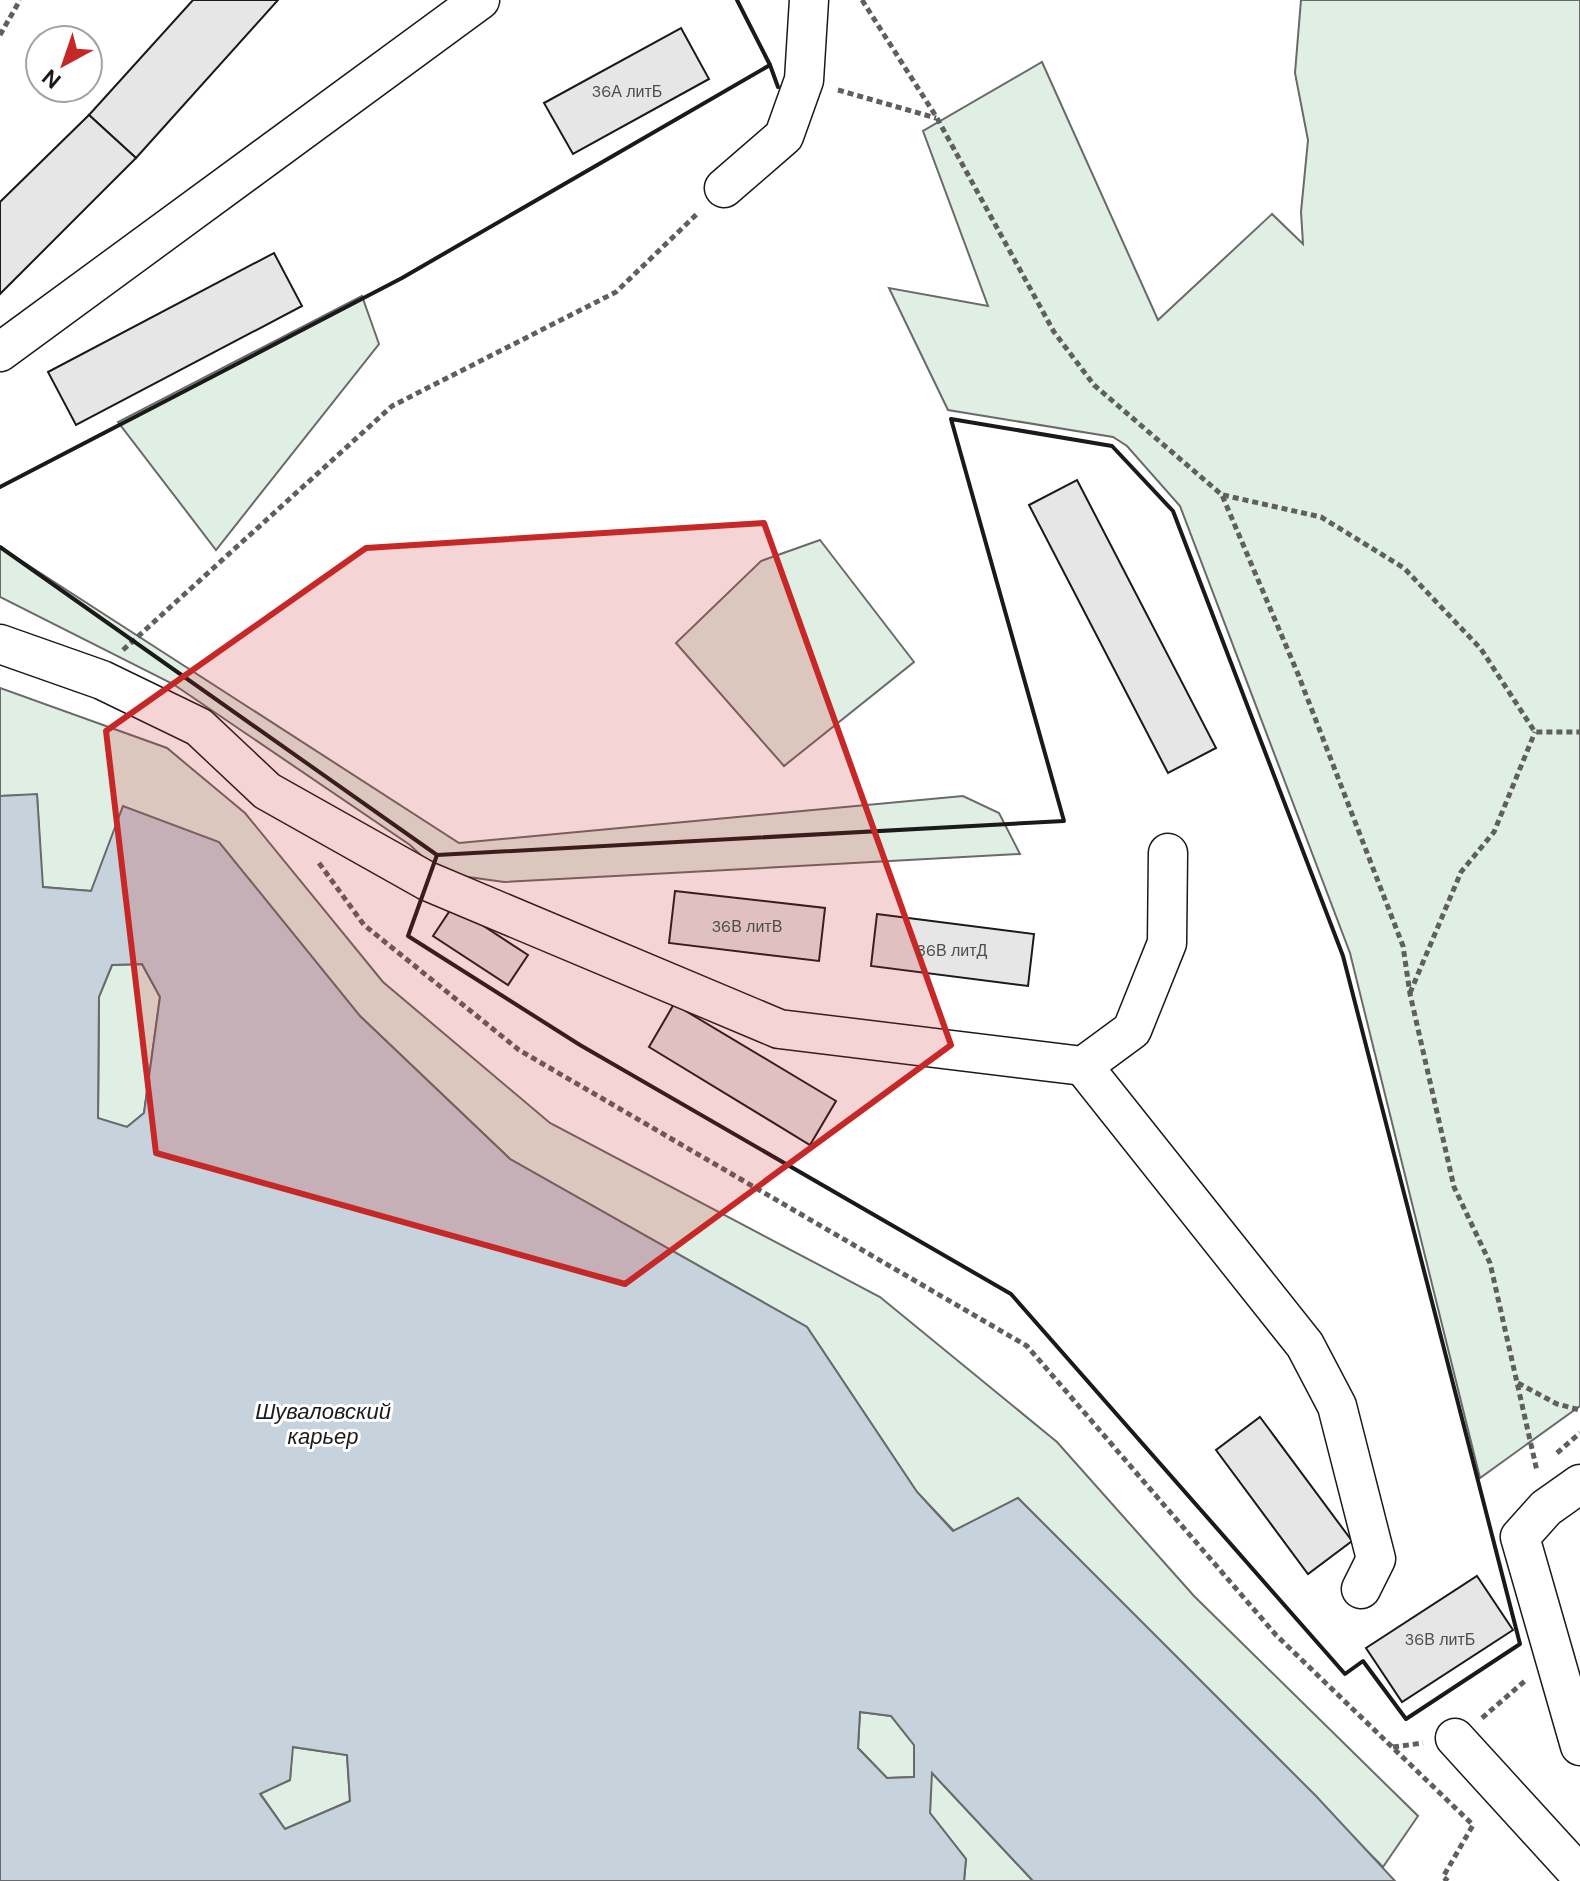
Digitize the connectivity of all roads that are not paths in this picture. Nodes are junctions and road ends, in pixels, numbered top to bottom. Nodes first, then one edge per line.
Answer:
1 (480, 0) edge
2 (809, 0) edge
3 (724, 188) road end
4 (0, 352) edge
5 (0, 644) edge
6 (1168, 853) dead end
7 (1083, 1066) junction
8 (1580, 1484) edge
9 (1361, 1589) dead end
10 (1455, 1738) dead end
11 (1580, 1746) edge
12 (1580, 1875) edge

1 - 4 lane
2 - 3 lane
5 - 7 lane
6 - 7 lane
7 - 9 lane
8 - 11 lane
10 - 12 lane

